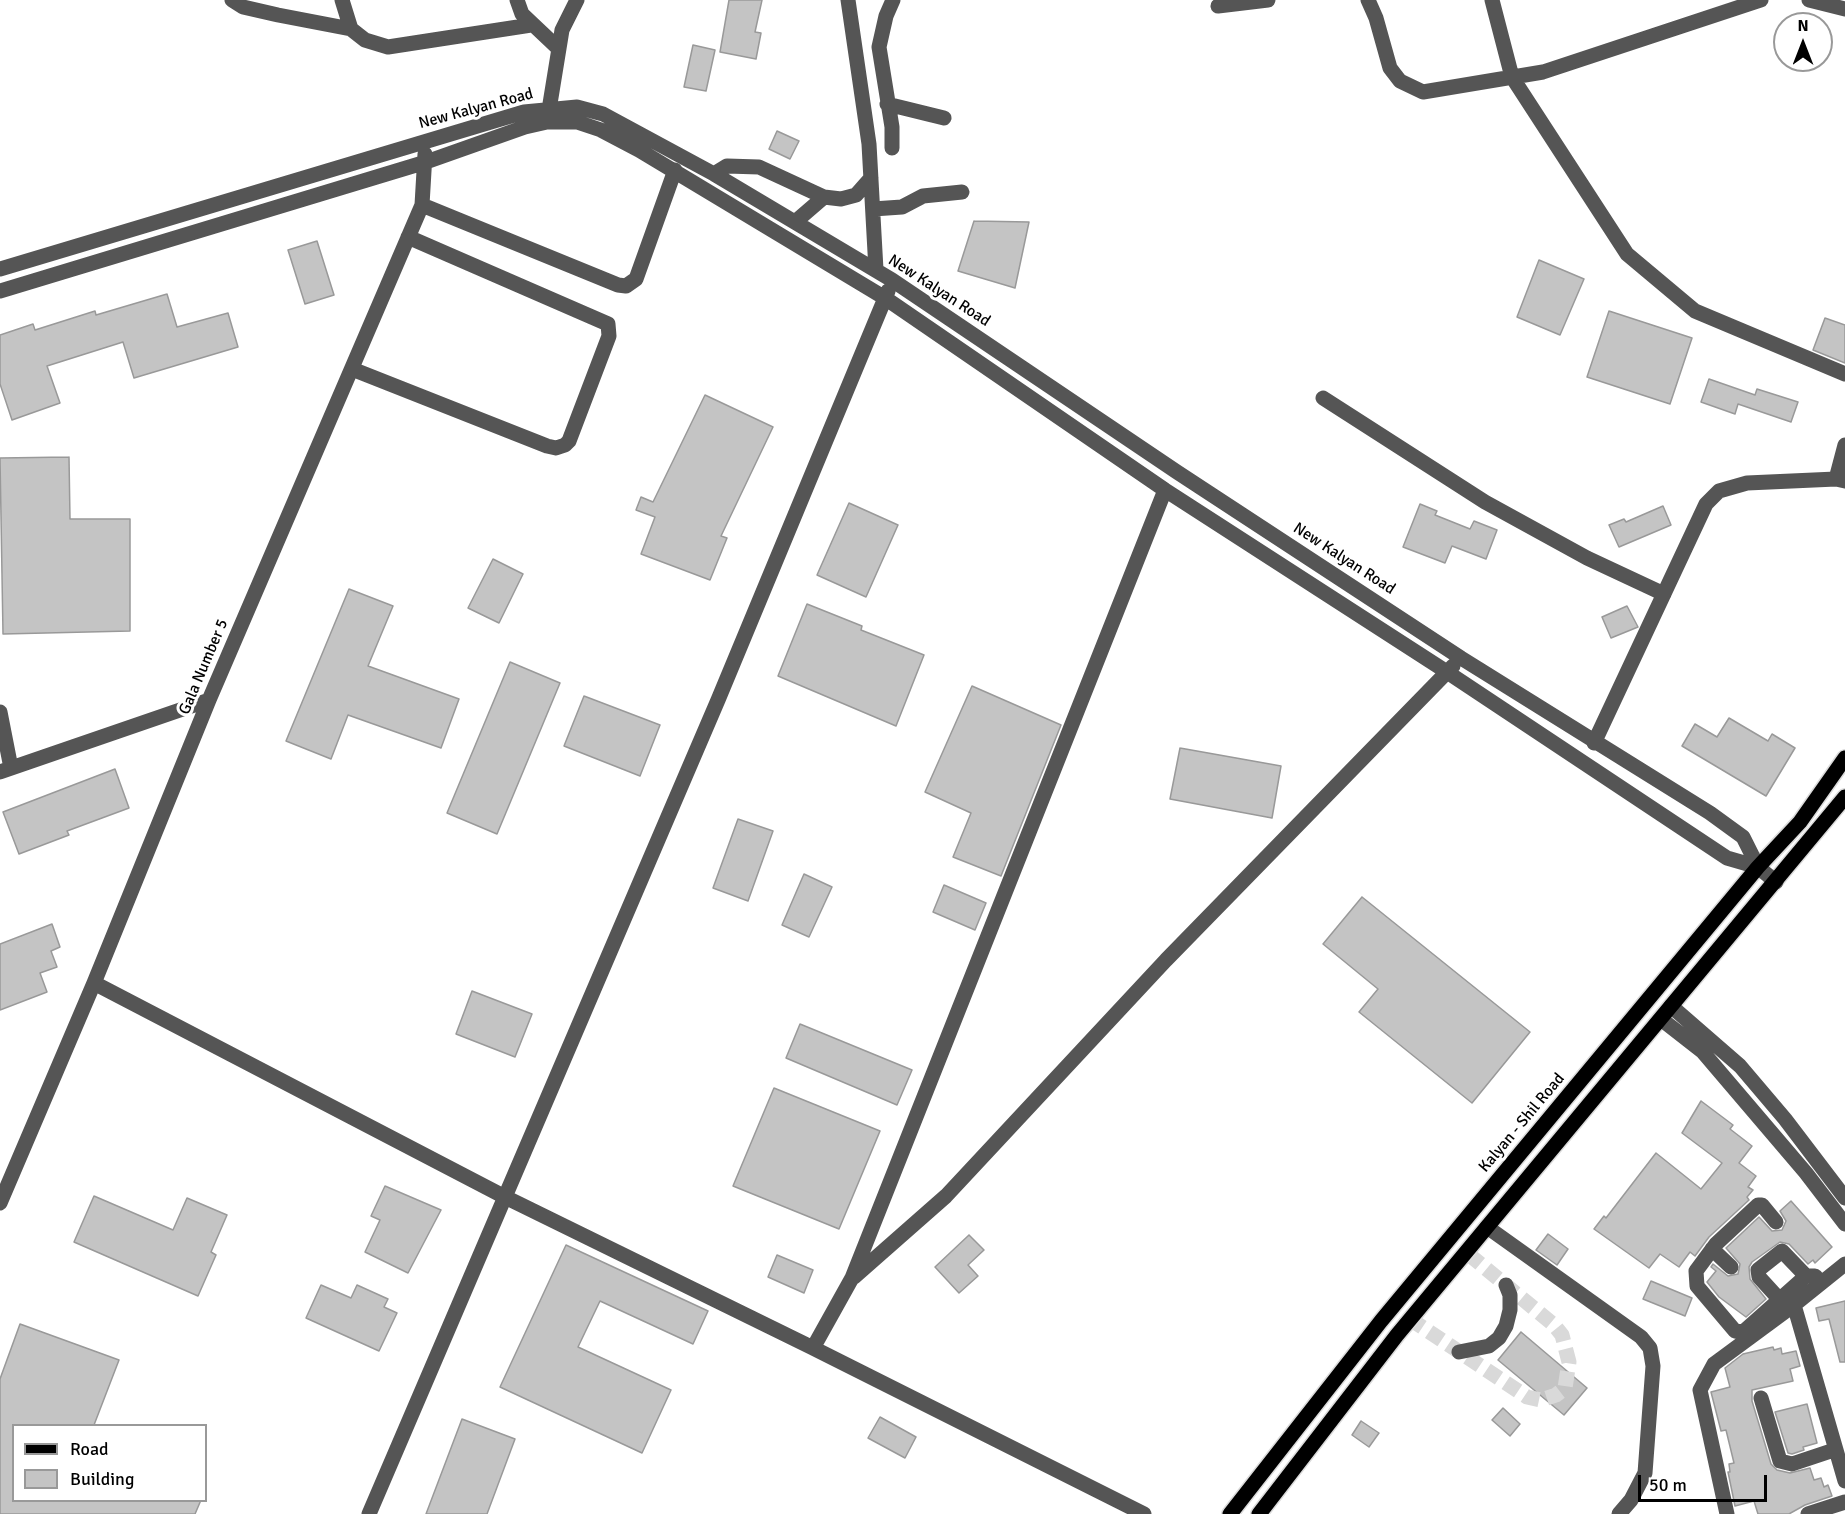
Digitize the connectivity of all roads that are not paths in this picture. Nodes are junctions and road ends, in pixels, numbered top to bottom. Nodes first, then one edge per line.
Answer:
1 (232, 0) edge
2 (342, 0) edge
3 (517, 0) edge
4 (577, 0) edge
5 (848, 0) edge
6 (893, 0) edge
7 (1268, 0) edge
8 (1369, 0) edge
9 (1492, 0) edge
10 (1761, 0) edge
11 (1809, 0) edge
12 (1218, 6) dead end
13 (1845, 9) edge
14 (531, 25) junction
15 (351, 29) junction
16 (559, 49) junction
17 (882, 76) junction
18 (1512, 77) junction
19 (860, 80) junction
20 (887, 104) junction
21 (548, 115) junction
22 (944, 118) dead end
23 (423, 142) junction
24 (892, 148) dead end
25 (426, 162) junction
26 (675, 170) junction
27 (714, 174) junction
28 (871, 178) junction
29 (962, 192) dead end
30 (824, 197) junction
31 (422, 205) junction
32 (873, 209) junction
33 (795, 222) junction
34 (408, 237) junction
35 (832, 244) junction
36 (823, 260) junction
37 (0, 269) edge
38 (876, 270) junction
39 (892, 280) junction
40 (0, 291) edge
41 (885, 298) junction
42 (352, 369) junction
43 (1845, 374) edge
44 (1323, 398) dead end
45 (1845, 445) edge
46 (1840, 480) edge
47 (1165, 490) junction
48 (1664, 594) junction
49 (1461, 657) junction
50 (1447, 672) junction
51 (209, 700) junction
52 (0, 712) edge
53 (1594, 743) junction
54 (1845, 758) edge
55 (5, 770) edge
56 (1845, 797) edge
57 (1758, 867) junction
58 (1776, 882) junction
59 (94, 984) junction
60 (1671, 1006) junction
61 (1661, 1019) junction
62 (505, 1197) junction
63 (1845, 1198) edge
64 (0, 1203) edge
65 (1776, 1222) dead end
66 (1845, 1224) edge
67 (1487, 1227) junction
68 (1712, 1249) junction
69 (1845, 1264) edge
70 (1731, 1267) dead end
71 (1806, 1276) junction
72 (852, 1278) junction
73 (1821, 1283) junction
74 (1506, 1284) dead end
75 (1787, 1303) junction
76 (813, 1348) junction
77 (1459, 1352) dead end
78 (1761, 1398) dead end
79 (1834, 1450) junction
80 (1845, 1481) edge
81 (1845, 1502) edge
82 (369, 1514) edge
83 (1144, 1514) edge
84 (1230, 1514) edge
85 (1259, 1514) edge
86 (1619, 1514) edge
87 (1727, 1514) edge
88 (1808, 1514) edge

1 - 15 street
2 - 15 street
3 - 14 street
4 - 16 street
5 - 19 street
6 - 17 street
7 - 12 street
8 - 18 street
9 - 18 street
10 - 18 street
11 - 13 street
14 - 15 street
14 - 16 street
16 - 21 street
17 - 19 street
17 - 20 street
18 - 43 street
19 - 28 street
20 - 22 street
20 - 24 street
21 - 23 street, New Kalyan Road
21 - 25 street
21 - 26 street, New Kalyan Road
21 - 27 street, New Kalyan Road
23 - 25 street, Gala Number 5
23 - 37 street, New Kalyan Road
25 - 31 street, Gala Number 5
25 - 40 street
26 - 31 street
26 - 36 street, New Kalyan Road
27 - 30 street
27 - 33 street, New Kalyan Road
28 - 30 street
28 - 32 street
29 - 32 street
30 - 33 street
31 - 34 street, Gala Number 5
32 - 38 street
33 - 35 street, New Kalyan Road
34 - 42 street, Gala Number 5
34 - 42 street
35 - 36 street
35 - 38 street, New Kalyan Road
36 - 41 street, New Kalyan Road
38 - 39 street, New Kalyan Road
39 - 41 street
39 - 49 street, New Kalyan Road
41 - 47 street, New Kalyan Road
41 - 62 street
42 - 51 street, Gala Number 5
44 - 48 street
45 - 46 street
46 - 48 street
47 - 50 street, New Kalyan Road
47 - 72 street
48 - 53 street
49 - 50 street
49 - 53 street, New Kalyan Road
50 - 57 street, New Kalyan Road
50 - 72 street
51 - 55 street
51 - 59 street, Gala Number 5
52 - 55 street
53 - 57 street, New Kalyan Road
54 - 57 main road, Kalyan - Shil Road
56 - 58 main road
57 - 58 street, New Kalyan Road
57 - 84 main road, Kalyan - Shil Road
58 - 60 main road
59 - 62 street
59 - 64 street, Gala Number 5
60 - 61 main road
60 - 63 street
61 - 66 street
61 - 67 main road
62 - 76 street
62 - 82 street
65 - 68 street
67 - 85 main road
67 - 86 street
68 - 70 street
68 - 75 street
69 - 73 street
71 - 73 street
71 - 75 street
71 - 75 street
72 - 76 street
73 - 75 street
74 - 77 street
75 - 79 street
75 - 87 street
76 - 83 street
78 - 79 street
79 - 80 street
81 - 88 street

